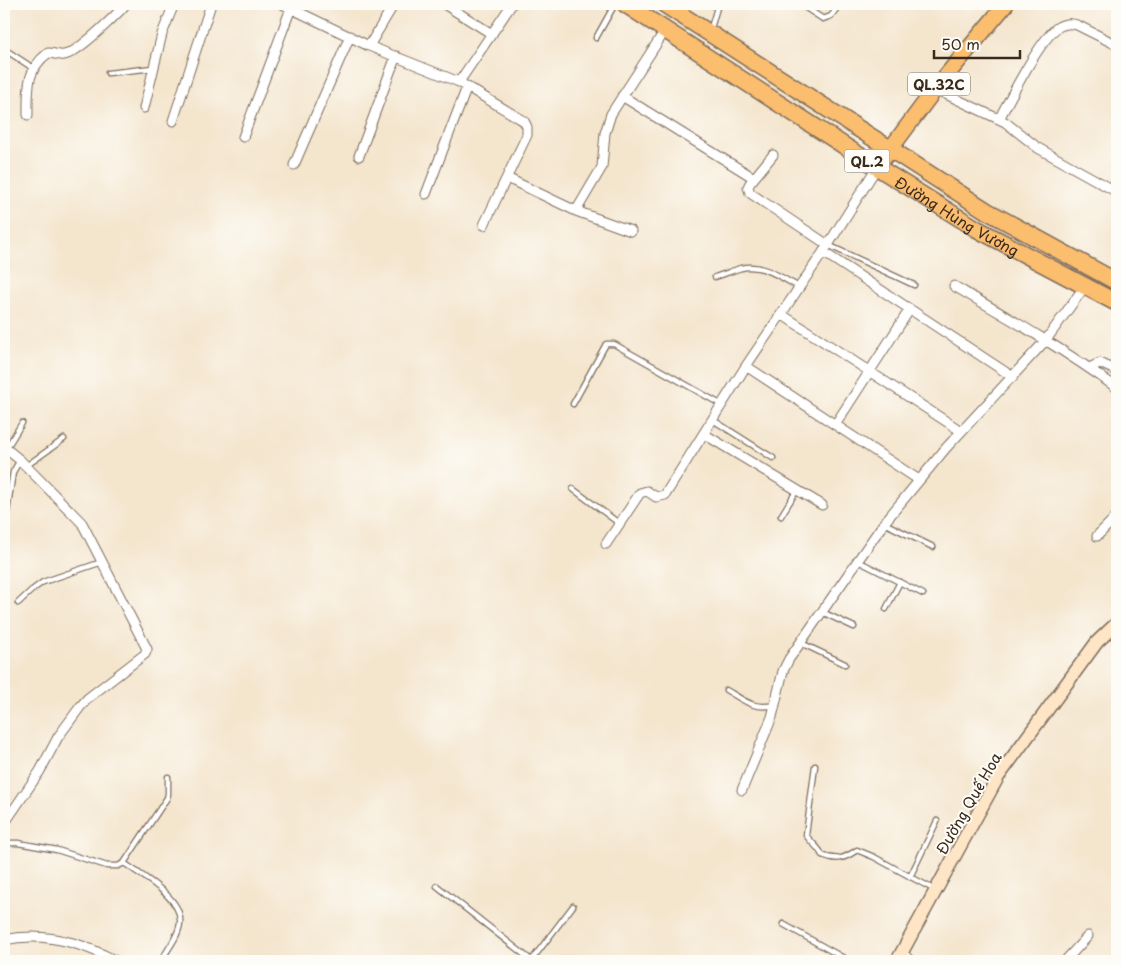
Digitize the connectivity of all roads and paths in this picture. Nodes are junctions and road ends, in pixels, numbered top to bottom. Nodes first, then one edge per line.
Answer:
1 (126, 4) edge
2 (174, 4) edge
3 (211, 4) edge
4 (282, 4) edge
5 (304, 4) edge
6 (394, 4) edge
7 (444, 4) edge
8 (512, 4) edge
9 (615, 4) edge
10 (625, 4) edge
11 (664, 4) edge
12 (718, 4) edge
13 (800, 4) edge
14 (840, 4) edge
15 (1006, 4) edge
16 (295, 10) junction
17 (666, 29) junction
18 (710, 32) junction
19 (492, 34) junction
20 (350, 36) junction
21 (596, 38) dead end
22 (1117, 45) edge
23 (370, 46) junction
24 (4, 49) edge
25 (396, 56) junction
26 (33, 68) junction
27 (154, 68) junction
28 (108, 73) dead end
29 (463, 84) junction
30 (935, 89) junction
31 (622, 96) junction
32 (144, 108) dead end
33 (28, 115) dead end
34 (999, 119) junction
35 (173, 121) dead end
36 (243, 137) dead end
37 (890, 149) junction
38 (773, 155) dead end
39 (359, 156) dead end
40 (294, 165) dead end
41 (877, 167) junction
42 (507, 178) junction
43 (754, 178) junction
44 (1117, 192) edge
45 (426, 194) dead end
46 (576, 211) junction
47 (484, 225) dead end
48 (631, 231) dead end
49 (826, 248) junction
50 (715, 278) dead end
51 (1117, 282) edge
52 (914, 285) dead end
53 (954, 286) dead end
54 (1085, 286) junction
55 (799, 287) junction
56 (1117, 303) edge
57 (910, 309) junction
58 (781, 314) junction
59 (1046, 340) junction
60 (746, 366) junction
61 (1089, 368) junction
62 (1117, 370) edge
63 (870, 371) junction
64 (1013, 377) junction
65 (1117, 388) edge
66 (573, 404) dead end
67 (722, 405) junction
68 (713, 420) junction
69 (22, 423) dead end
70 (835, 425) junction
71 (961, 431) junction
72 (704, 434) junction
73 (64, 440) dead end
74 (5, 448) edge
75 (772, 458) dead end
76 (23, 463) junction
77 (919, 480) junction
78 (573, 488) dead end
79 (797, 490) junction
80 (822, 505) dead end
81 (7, 512) dead end
82 (781, 516) dead end
83 (1117, 516) edge
84 (884, 523) junction
85 (620, 524) junction
86 (1097, 536) dead end
87 (606, 544) dead end
88 (932, 547) dead end
89 (858, 561) junction
90 (102, 562) junction
91 (900, 582) junction
92 (923, 594) dead end
93 (18, 603) dead end
94 (886, 609) dead end
95 (822, 612) junction
96 (1117, 623) edge
97 (854, 627) dead end
98 (801, 643) junction
99 (845, 664) dead end
100 (726, 690) dead end
101 (776, 705) junction
102 (815, 766) dead end
103 (168, 777) dead end
104 (742, 790) dead end
105 (937, 821) dead end
106 (4, 824) edge
107 (4, 843) edge
108 (124, 863) junction
109 (910, 877) junction
110 (437, 886) dead end
111 (936, 891) junction
112 (573, 906) dead end
113 (783, 924) dead end
114 (1088, 936) dead end
115 (4, 940) edge
116 (903, 959) edge
117 (1067, 960) edge
118 (116, 961) edge
119 (161, 961) edge
120 (531, 961) edge
121 (849, 961) edge

1 - 26 street
2 - 27 street
3 - 35 street
4 - 16 street
5 - 16 street
6 - 23 street
7 - 19 street
8 - 19 street
9 - 21 lane
10 - 17 highway, Đường Hùng Vương / QL.2
11 - 18 highway, Đường Hùng Vương / QL.2
12 - 18 lane
13 - 14 lane
15 - 30 main road, QL.32C
16 - 20 street
16 - 36 street
17 - 31 street
17 - 41 highway, Đường Hùng Vương / QL.2
18 - 37 highway, Đường Hùng Vương / QL.2
19 - 29 street
20 - 23 street
20 - 40 street
22 - 34 street
23 - 25 street
24 - 26 lane
25 - 29 street
25 - 39 street
26 - 33 street
27 - 28 lane
27 - 32 street
29 - 42 street
29 - 45 street
30 - 34 street
30 - 37 main road, QL.32C
31 - 43 street
31 - 46 street
34 - 44 street
37 - 41 main road, QL.32C
37 - 51 highway, Đường Hùng Vương / QL.2
38 - 43 street
41 - 49 street
41 - 54 highway, Đường Hùng Vương / QL.2
42 - 46 street
42 - 47 street
43 - 49 street
46 - 48 street
49 - 52 lane
49 - 55 street
49 - 57 street
50 - 55 lane
53 - 59 street
54 - 56 highway, Đường Hùng Vương / QL.2
54 - 59 street
55 - 58 street
57 - 63 street
57 - 64 street
58 - 60 street
58 - 63 street
59 - 61 street
59 - 64 street
60 - 67 street
60 - 70 street
61 - 62 street
61 - 65 street
63 - 70 street
63 - 71 street
64 - 71 street
66 - 67 lane
67 - 68 street
68 - 72 street
68 - 75 lane
69 - 74 lane
70 - 77 street
71 - 77 street
72 - 79 street
72 - 85 street
73 - 76 lane
74 - 76 street
76 - 81 lane
76 - 90 street
77 - 84 street
78 - 85 lane
79 - 80 street
79 - 82 lane
83 - 86 street
84 - 88 lane
84 - 89 street
85 - 87 street
89 - 91 lane
89 - 95 street
90 - 93 lane
90 - 106 street
91 - 92 lane
91 - 94 lane
95 - 97 lane
95 - 98 street
96 - 111 street, Đường Quế Hoa
98 - 99 lane
98 - 101 street
100 - 101 lane
101 - 104 street
102 - 109 lane
103 - 108 lane
105 - 109 lane
107 - 108 lane
108 - 119 lane
109 - 111 lane
110 - 120 lane
111 - 116 street, Đường Quế Hoa
112 - 120 lane
113 - 121 lane
114 - 117 street
115 - 118 street

